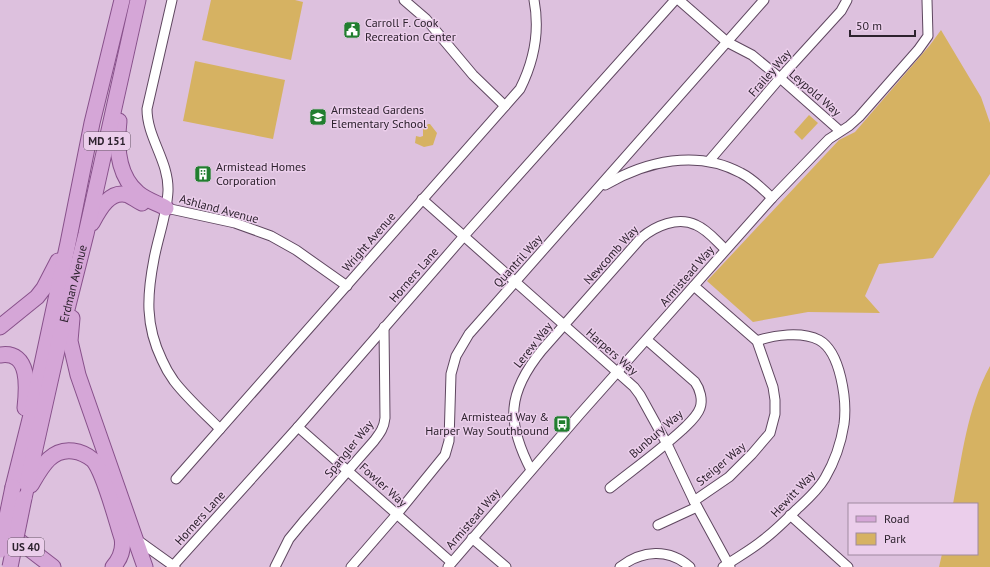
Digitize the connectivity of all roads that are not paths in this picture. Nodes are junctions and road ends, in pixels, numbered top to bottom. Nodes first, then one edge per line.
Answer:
1 (122, 0) edge
2 (138, 0) edge
3 (172, 0) edge
4 (404, 0) edge
5 (534, 0) edge
6 (675, 0) edge
7 (679, 0) edge
8 (764, 0) edge
9 (847, 0) edge
10 (927, 0) edge
11 (727, 42) junction
12 (125, 56) junction
13 (780, 78) junction
14 (505, 106) junction
15 (840, 131) junction
16 (709, 161) junction
17 (597, 190) junction
18 (772, 198) junction
19 (422, 199) junction
20 (166, 208) junction
21 (86, 234) junction
22 (464, 236) junction
23 (68, 243) junction
24 (725, 250) junction
25 (74, 281) junction
26 (515, 282) junction
27 (347, 286) junction
28 (694, 286) junction
29 (564, 326) junction
30 (0, 327) edge
31 (384, 327) junction
32 (647, 340) junction
33 (757, 341) junction
34 (0, 355) edge
35 (617, 372) junction
36 (298, 427) junction
37 (220, 428) junction
38 (667, 444) junction
39 (531, 470) junction
40 (348, 471) junction
41 (176, 479) dead end
42 (13, 487) junction
43 (610, 488) dead end
44 (24, 498) junction
45 (696, 504) junction
46 (397, 514) junction
47 (790, 515) junction
48 (658, 525) dead end
49 (0, 526) edge
50 (135, 538) junction
51 (472, 538) junction
52 (0, 550) edge
53 (0, 553) edge
54 (449, 564) edge
55 (174, 566) edge
56 (727, 566) edge
57 (10, 567) edge
58 (17, 567) edge
59 (52, 567) edge
60 (113, 567) edge
61 (145, 567) edge
62 (275, 567) edge
63 (352, 567) edge
64 (506, 567) edge
65 (620, 567) edge
66 (690, 567) edge
67 (848, 567) edge

1 - 23 main road, Erdman Avenue / MD 151
2 - 12 main road, Erdman Avenue / MD 151
3 - 20 street
4 - 14 street
5 - 14 street, Wright Avenue
6 - 22 street, Horners Lane
7 - 11 street, Leypold Way
8 - 11 street, Quantril Way
9 - 13 street, Frailey Way
10 - 15 street, Armistead Way
11 - 13 street, Leypold Way
11 - 17 street, Quantril Way
12 - 20 main road
12 - 21 main road, Erdman Avenue / MD 151
13 - 15 street, Leypold Way
13 - 16 street, Frailey Way
14 - 19 street, Wright Avenue
15 - 18 street, Armistead Way
16 - 17 street
16 - 18 street
17 - 26 street, Quantril Way
18 - 24 street, Armistead Way
19 - 22 street, Harpers Way
19 - 27 street, Wright Avenue
20 - 21 main road
20 - 27 street, Ashland Avenue
20 - 37 street
21 - 25 main road, Erdman Avenue / MD 151
22 - 26 street, Harpers Way
22 - 31 street, Horners Lane
23 - 30 main road
23 - 42 main road, Erdman Avenue / MD 151
24 - 28 street, Armistead Way
24 - 29 street, Newcomb Way
25 - 44 main road, Erdman Avenue / MD 151
25 - 50 main road
26 - 29 street, Harpers Way
26 - 46 street, Quantril Way
27 - 37 street, Wright Avenue
28 - 32 street, Armistead Way
28 - 33 street, Steiger Way
29 - 35 street, Harpers Way
29 - 39 street, Lerew Way
31 - 36 street, Horners Lane
31 - 40 street, Spangler Way
32 - 35 street, Armistead Way
32 - 38 street, Bunbury Way
33 - 45 street, Steiger Way
33 - 47 street, Hewitt Way
34 - 42 main road
35 - 38 street, Harpers Way
35 - 39 street, Armistead Way
36 - 40 street, Fowler Way
36 - 55 street, Horners Lane
37 - 41 street, Wright Avenue
38 - 43 street, Bunbury Way
38 - 45 street, Harpers Way
39 - 51 street, Armistead Way
40 - 46 street, Fowler Way
40 - 62 street, Spangler Way
42 - 52 main road, Erdman Avenue / MD 151, bridge
44 - 57 main road, Erdman Avenue / MD 151, bridge
44 - 60 main road
45 - 48 street, Steiger Way
45 - 56 street, Harpers Way
46 - 54 street, Fowler Way
46 - 63 street, Quantril Way
47 - 56 street, Hewitt Way
47 - 67 street
49 - 59 main road, US 40
50 - 55 street
50 - 61 main road
51 - 54 street, Armistead Way
51 - 64 street
53 - 58 main road, US 40
65 - 66 street

